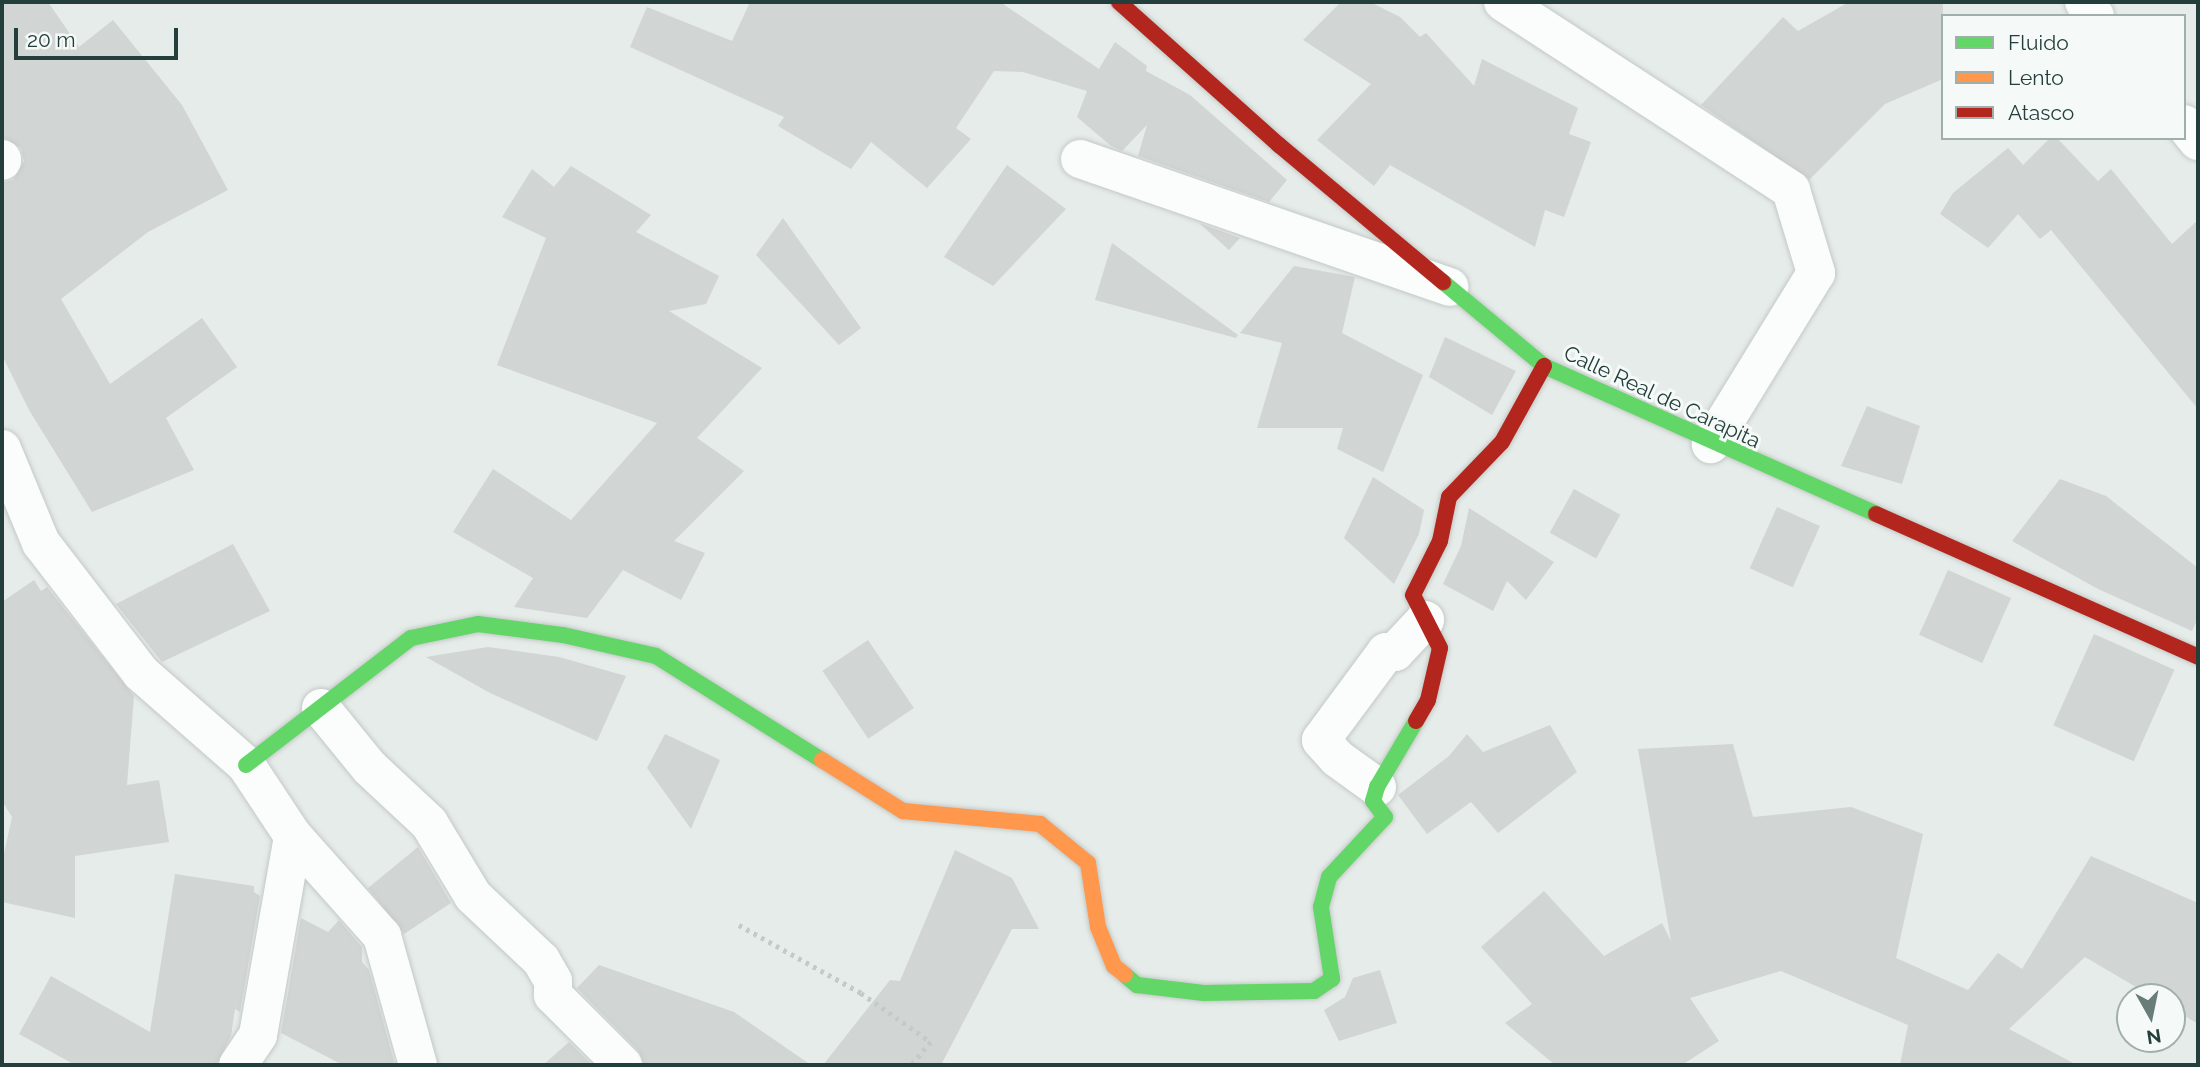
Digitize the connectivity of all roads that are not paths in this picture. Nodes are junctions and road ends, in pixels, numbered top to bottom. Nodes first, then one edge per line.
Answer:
1 (1119, 2) edge
2 (1503, 2) edge
3 (2186, 126) edge
4 (2198, 141) edge
5 (1080, 159) dead end
6 (1451, 288) junction
7 (1545, 366) junction
8 (1711, 444) junction
9 (2, 449) edge
10 (1425, 620) junction
11 (2198, 657) edge
12 (321, 708) junction
13 (246, 765) junction
14 (1377, 787) junction
15 (293, 836) junction
16 (238, 1065) edge
17 (418, 1065) edge
18 (623, 1065) edge

1 - 6 street, Calle Real de Carapita
2 - 8 street
3 - 4 street
5 - 6 street
6 - 7 street, Calle Real de Carapita
7 - 8 street, Calle Real de Carapita
7 - 10 street
8 - 11 street, Calle Real de Carapita
9 - 13 street
10 - 14 street
10 - 14 street
12 - 13 street
12 - 14 street
12 - 18 street
13 - 15 street
15 - 16 street
15 - 17 street

